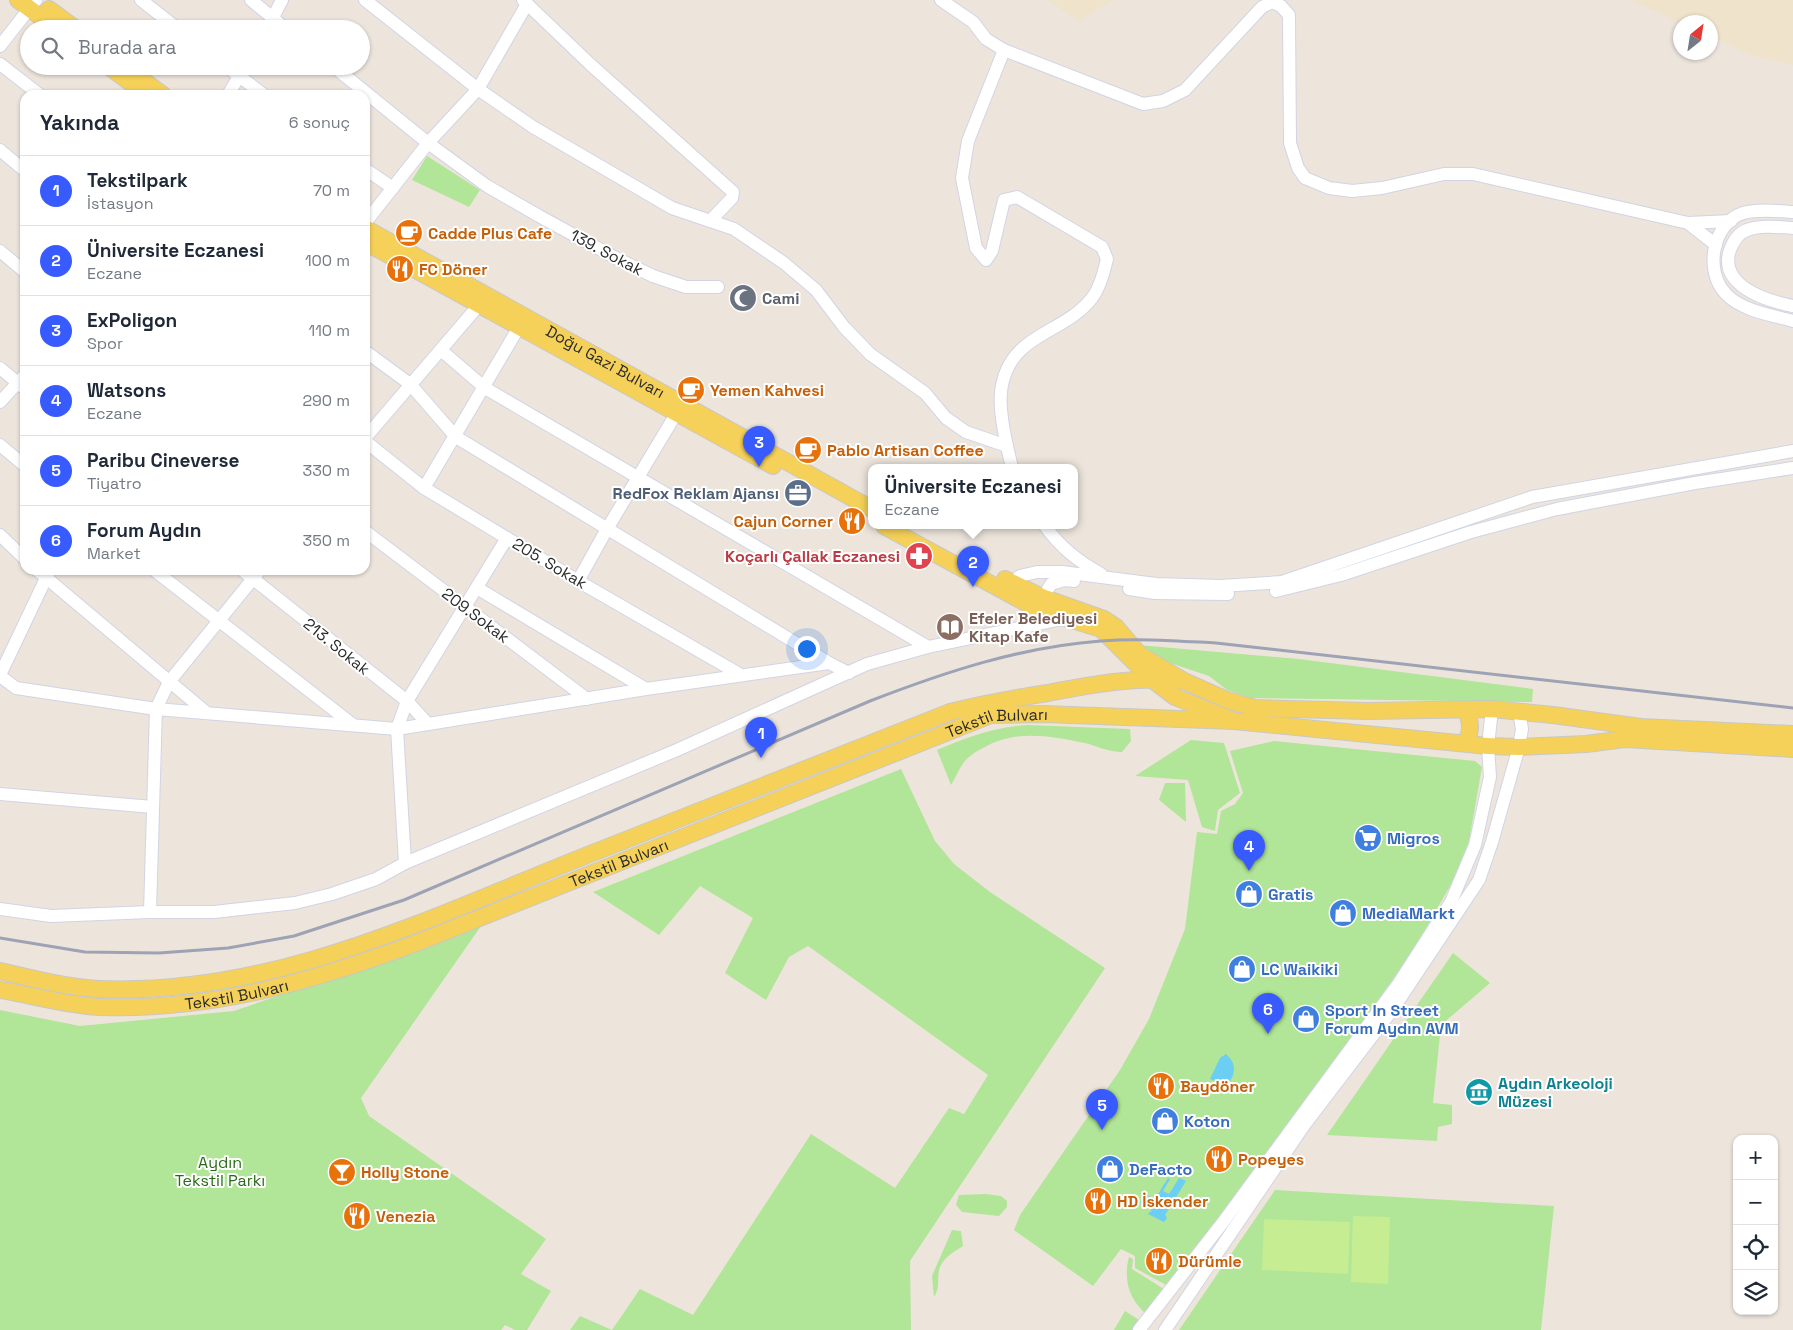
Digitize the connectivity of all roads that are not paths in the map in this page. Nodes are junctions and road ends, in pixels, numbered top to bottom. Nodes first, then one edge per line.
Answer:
1 (141, 0) edge
2 (251, 0) edge
3 (282, 0) edge
4 (365, 0) edge
5 (941, 0) edge
6 (30, 2) edge
7 (525, 2) edge
8 (48, 20) edge
9 (61, 20) edge
10 (167, 20) edge
11 (267, 20) edge
12 (272, 20) edge
13 (0, 46) edge
14 (1004, 50) junction
15 (0, 64) edge
16 (120, 75) edge
17 (137, 75) edge
18 (240, 75) edge
19 (246, 75) edge
20 (344, 75) edge
21 (478, 89) junction
22 (34, 90) edge
23 (139, 90) edge
24 (157, 90) edge
25 (231, 90) edge
26 (259, 90) edge
27 (363, 90) edge
28 (370, 96) edge
29 (428, 143) junction
30 (0, 150) edge
31 (20, 167) edge
32 (370, 172) edge
33 (394, 188) junction
34 (1793, 212) edge
35 (370, 217) edge
36 (710, 221) junction
37 (1731, 221) junction
38 (1688, 223) junction
39 (1793, 228) edge
40 (370, 231) edge
41 (370, 245) edge
42 (1716, 245) junction
43 (0, 251) edge
44 (20, 268) edge
45 (718, 287) dead end
46 (479, 305) junction
47 (1793, 306) edge
48 (1793, 321) edge
49 (517, 322) junction
50 (442, 351) junction
51 (370, 355) edge
52 (0, 368) edge
53 (20, 380) edge
54 (410, 384) junction
55 (20, 385) edge
56 (485, 388) junction
57 (0, 402) edge
58 (680, 408) junction
59 (370, 433) edge
60 (456, 437) junction
61 (370, 443) edge
62 (0, 445) edge
63 (1007, 446) junction
64 (1793, 451) edge
65 (20, 462) edge
66 (1011, 464) edge
67 (1793, 468) edge
68 (637, 478) junction
69 (424, 488) junction
70 (868, 507) edge
71 (868, 517) edge
72 (607, 529) junction
73 (890, 529) edge
74 (908, 529) edge
75 (1048, 529) edge
76 (0, 535) edge
77 (370, 535) edge
78 (507, 538) junction
79 (20, 554) edge
80 (43, 575) edge
81 (46, 575) edge
82 (160, 575) edge
83 (256, 575) edge
84 (258, 575) edge
85 (1108, 578) junction
86 (578, 581) junction
87 (1011, 583) junction
88 (477, 588) junction
89 (1039, 603) junction
90 (464, 606) junction
91 (1070, 618) junction
92 (219, 621) junction
93 (928, 647) junction
94 (1127, 656) junction
95 (829, 663) junction
96 (849, 673) junction
97 (0, 675) edge
98 (742, 675) junction
99 (1150, 678) junction
100 (1184, 681) junction
101 (169, 682) junction
102 (1109, 682) junction
103 (646, 688) junction
104 (1041, 694) junction
105 (587, 698) junction
106 (407, 702) junction
107 (156, 709) junction
108 (1492, 709) junction
109 (1466, 710) junction
110 (1519, 711) junction
111 (207, 713) junction
112 (1043, 714) junction
113 (1234, 722) junction
114 (352, 724) junction
115 (428, 724) junction
116 (397, 729) junction
117 (1793, 734) edge
118 (1465, 743) junction
119 (1488, 746) junction
120 (1519, 747) junction
121 (1793, 749) edge
122 (0, 794) edge
123 (153, 807) junction
124 (404, 863) junction
125 (0, 909) edge
126 (150, 912) junction
127 (0, 971) edge
128 (0, 990) edge
129 (1296, 1129) junction
130 (1139, 1330) edge
131 (1165, 1330) edge

1 - 10 street
2 - 11 street
3 - 12 street
4 - 21 street
5 - 14 street
6 - 8 main road
6 - 9 main road
6 - 13 street
7 - 21 street
7 - 36 street
14 - 38 street
14 - 63 street
15 - 22 street
16 - 23 main road
17 - 24 main road
18 - 25 street
19 - 26 street
20 - 27 street, 139. Sokak
21 - 29 street
21 - 36 street
28 - 29 street, 139. Sokak
29 - 33 street
29 - 45 street, 139. Sokak
30 - 31 street
32 - 33 street
33 - 35 street
34 - 37 street
36 - 63 street
37 - 38 street
37 - 42 street
38 - 42 street
39 - 47 street
40 - 49 main road, Doğu Gazi Bulvarı
41 - 46 main road
42 - 48 street
43 - 44 street
46 - 49 main road
46 - 50 street
49 - 56 street
49 - 58 main road, Doğu Gazi Bulvarı
50 - 54 street
50 - 56 street
51 - 54 street
52 - 53 street
54 - 59 street
54 - 60 street
55 - 57 street
56 - 60 street
56 - 68 street
58 - 68 street
58 - 70 main road, Doğu Gazi Bulvarı
58 - 71 main road
60 - 69 street
60 - 72 street
61 - 69 street, 205. Sokak
62 - 65 street
63 - 66 street
64 - 85 street
67 - 89 street
68 - 72 street
68 - 93 street
69 - 78 street, 205. Sokak
72 - 86 street
72 - 95 street
73 - 89 main road
74 - 87 main road
75 - 85 street
76 - 79 street
77 - 90 street, 209.Sokak
78 - 86 street, 205. Sokak
78 - 88 street
80 - 97 street
81 - 101 street
82 - 92 street
83 - 92 street
84 - 106 street, 213. Sokak
85 - 87 street
86 - 98 street, 205. Sokak
87 - 89 main road
88 - 90 street
88 - 103 street
89 - 91 main road
89 - 100 main road
90 - 105 street, 209.Sokak
90 - 106 street
91 - 93 street
91 - 94 main road
92 - 101 street
92 - 114 street
93 - 96 street
94 - 99 main road
94 - 102 main road
95 - 96 street
95 - 98 street
96 - 124 street
97 - 107 street
98 - 103 street
99 - 100 main road, Tekstil Bulvarı
99 - 102 main road, Tekstil Bulvarı
99 - 113 main road
100 - 109 main road
101 - 107 street
101 - 111 street
102 - 104 main road, Tekstil Bulvarı
103 - 105 street
104 - 112 main road
104 - 127 main road, Tekstil Bulvarı
105 - 115 street
106 - 115 street, 213. Sokak
106 - 116 street
107 - 111 street
107 - 123 street
108 - 109 main road
108 - 110 main road
108 - 119 street
109 - 118 main road
110 - 117 main road
110 - 120 street
111 - 114 street
112 - 113 main road, Tekstil Bulvarı
112 - 128 main road, Tekstil Bulvarı
113 - 118 main road
114 - 116 street
115 - 116 street
116 - 124 street
118 - 119 main road
119 - 120 main road
119 - 129 street
120 - 121 main road
120 - 129 street
122 - 123 street
123 - 126 street
124 - 126 street
125 - 126 street
129 - 130 street
129 - 131 street

